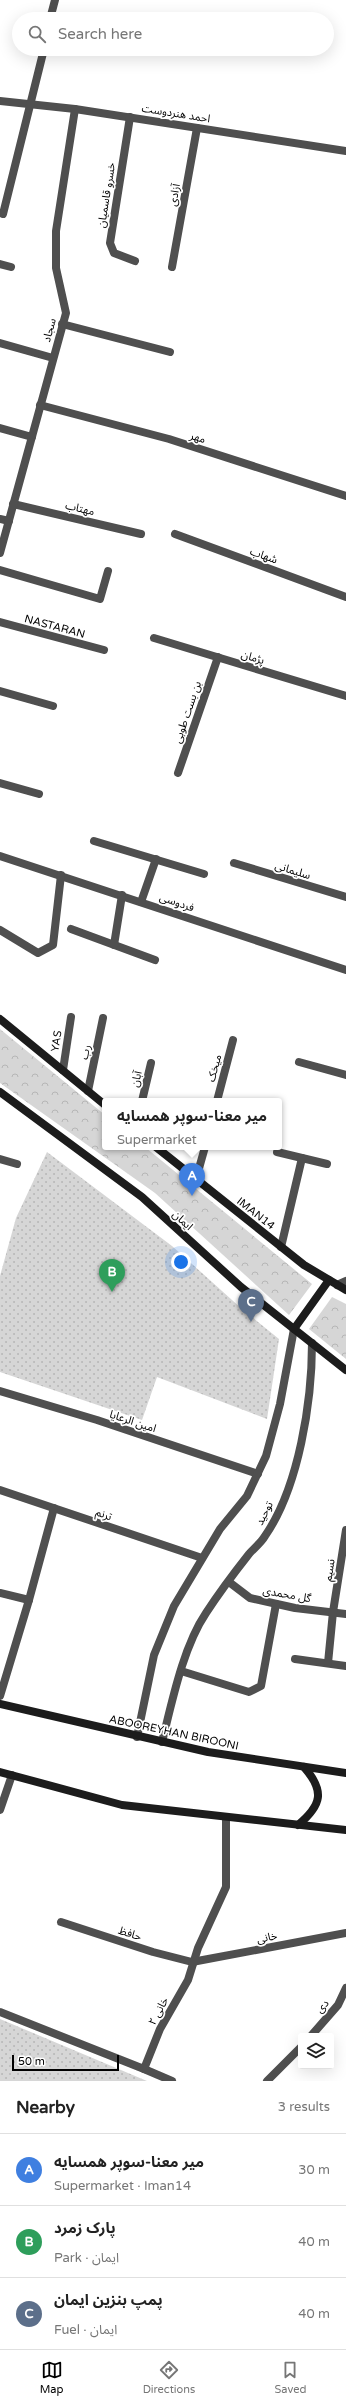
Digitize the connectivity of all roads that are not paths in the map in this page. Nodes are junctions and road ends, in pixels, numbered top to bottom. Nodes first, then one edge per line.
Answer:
1 (55, 0) edge
2 (52, 12) edge
3 (42, 56) edge
4 (1, 100) edge
5 (32, 103) junction
6 (75, 109) junction
7 (130, 117) junction
8 (197, 128) junction
9 (346, 151) edge
10 (3, 214) dead end
11 (136, 261) dead end
12 (0, 264) edge
13 (11, 267) dead end
14 (172, 267) dead end
15 (62, 324) junction
16 (0, 343) edge
17 (170, 352) dead end
18 (53, 358) junction
19 (40, 405) junction
20 (0, 428) edge
21 (32, 437) junction
22 (346, 496) edge
23 (14, 504) junction
24 (0, 519) edge
25 (9, 521) junction
26 (141, 534) dead end
27 (175, 534) dead end
28 (0, 553) edge
29 (0, 570) edge
30 (108, 571) dead end
31 (346, 597) edge
32 (0, 622) edge
33 (154, 638) dead end
34 (104, 650) dead end
35 (218, 657) junction
36 (0, 691) edge
37 (346, 696) edge
38 (53, 706) dead end
39 (178, 773) dead end
40 (0, 783) edge
41 (39, 794) dead end
42 (94, 841) dead end
43 (0, 856) edge
44 (156, 859) junction
45 (234, 863) dead end
46 (204, 874) dead end
47 (61, 875) junction
48 (122, 895) junction
49 (346, 897) edge
50 (141, 902) junction
51 (71, 929) dead end
52 (0, 930) edge
53 (114, 945) junction
54 (155, 960) dead end
55 (346, 970) edge
56 (71, 1016) dead end
57 (103, 1018) dead end
58 (0, 1019) edge
59 (233, 1040) dead end
60 (299, 1062) dead end
61 (151, 1063) dead end
62 (63, 1070) junction
63 (346, 1075) edge
64 (88, 1091) junction
65 (0, 1092) edge
66 (143, 1098) edge
67 (218, 1098) edge
68 (102, 1103) edge
69 (160, 1150) edge
70 (203, 1150) edge
71 (277, 1152) dead end
72 (302, 1158) junction
73 (0, 1159) edge
74 (17, 1164) dead end
75 (327, 1164) dead end
76 (196, 1179) junction
77 (281, 1247) junction
78 (330, 1280) junction
79 (346, 1281) edge
80 (337, 1285) junction
81 (346, 1290) edge
82 (294, 1329) junction
83 (312, 1343) junction
84 (346, 1370) edge
85 (0, 1391) edge
86 (258, 1474) junction
87 (0, 1490) edge
88 (54, 1508) junction
89 (346, 1530) edge
90 (202, 1558) junction
91 (229, 1582) junction
92 (0, 1593) edge
93 (29, 1600) junction
94 (276, 1604) junction
95 (333, 1612) junction
96 (346, 1614) edge
97 (294, 1659) dead end
98 (328, 1663) junction
99 (346, 1666) edge
100 (181, 1671) junction
101 (0, 1696) edge
102 (0, 1704) edge
103 (137, 1737) junction
104 (162, 1742) junction
105 (304, 1767) junction
106 (0, 1772) edge
107 (346, 1773) edge
108 (12, 1775) junction
109 (0, 1810) edge
110 (226, 1817) junction
111 (298, 1825) junction
112 (346, 1830) edge
113 (61, 1922) dead end
114 (346, 1933) edge
115 (192, 1962) junction
116 (346, 1988) edge
117 (0, 2012) edge
118 (314, 2033) edge
119 (298, 2050) edge
120 (144, 2068) junction
121 (172, 2081) edge
122 (268, 2081) edge

1 - 2 street
3 - 5 street
4 - 5 street, احمد هنردوست
5 - 6 street, احمد هنردوست
5 - 10 street
6 - 7 street, احمد هنردوست
6 - 15 street, سجاد
7 - 8 street, احمد هنردوست
7 - 11 street, خسرو قاسمیان
8 - 9 street, احمد هنردوست
8 - 14 street, آزادی
12 - 13 street
15 - 17 street
15 - 18 street, سجاد
16 - 18 street
18 - 19 street, سجاد
19 - 21 street, سجاد
19 - 22 street, مهر
20 - 21 street
21 - 23 street, سجاد
23 - 25 street, سجاد
23 - 26 street, مهتاب
24 - 25 street
25 - 28 street, سجاد
27 - 31 street, شهاب
29 - 30 street
32 - 34 street, NASTARAN
33 - 35 street, پژمان
35 - 37 street, پژمان
35 - 39 street, بن بست طوبی
36 - 38 street
40 - 41 street
42 - 44 street
43 - 47 street, فردوسی
44 - 46 street
44 - 50 street
45 - 49 street, سلیمانی
47 - 48 street, فردوسی
47 - 52 street
48 - 50 street, فردوسی
48 - 53 street
50 - 55 street, فردوسی
51 - 53 street
53 - 54 street
56 - 62 street, YAS
57 - 64 street, رب
58 - 62 main road
59 - 67 street, میخک
60 - 63 street
61 - 66 street, آبان
62 - 64 main road
64 - 68 main road
65 - 82 main road, ایمان
69 - 76 main road, IMAN14
70 - 76 street
71 - 72 street
72 - 75 street
72 - 77 street
73 - 74 street
76 - 77 main road, IMAN14
77 - 78 main road, IMAN14
78 - 80 main road, IMAN14
78 - 82 main road
79 - 80 street
80 - 81 main road, IMAN14
82 - 83 main road, ایمان
82 - 86 street
83 - 84 main road, ایمان
83 - 91 street, توحید
85 - 86 street, امین الرعایا
86 - 90 street
87 - 88 street, ترنم
88 - 90 street, ترنم
88 - 93 street
89 - 95 street, نسیم
90 - 103 street
91 - 94 street, گل محمدی
91 - 100 street, توحید
92 - 93 street
93 - 101 street
94 - 95 street, گل محمدی
94 - 100 street
95 - 96 street, گل محمدی
95 - 98 street, نسیم
97 - 98 street
98 - 99 street
100 - 104 street, توحید
102 - 103 main road, ABOOREYHAN BIROONI
103 - 104 main road, ABOOREYHAN BIROONI
104 - 105 main road, ABOOREYHAN BIROONI
105 - 107 main road, ABOOREYHAN BIROONI
105 - 111 main road
106 - 108 main road
108 - 109 street
108 - 110 main road
110 - 111 main road
110 - 115 street, خانی ۲
111 - 112 main road
113 - 115 street, حافظ
114 - 115 street, خانی
115 - 120 street, خانی ۲
116 - 118 street, دی
117 - 120 street
119 - 122 street
120 - 121 street

